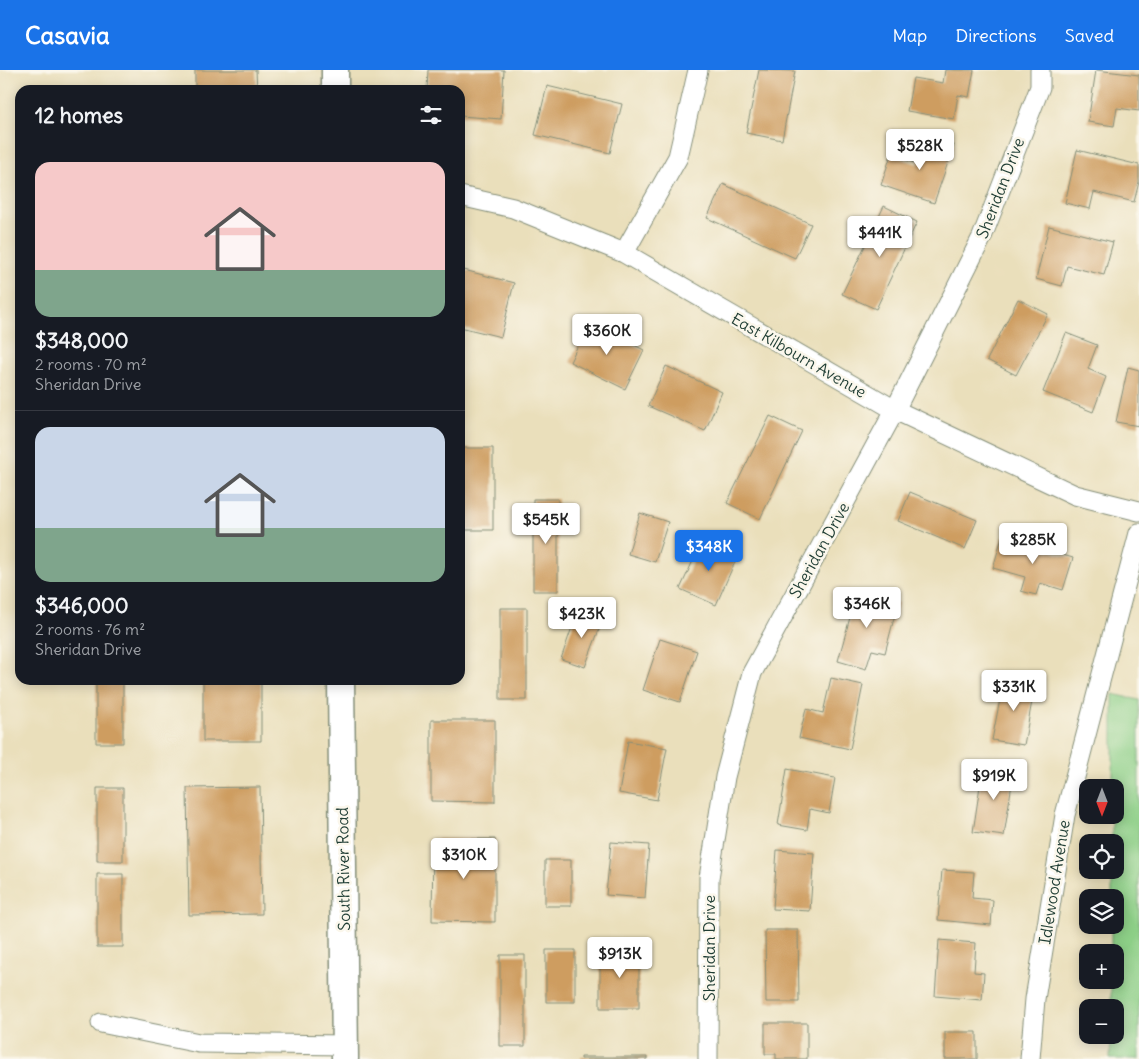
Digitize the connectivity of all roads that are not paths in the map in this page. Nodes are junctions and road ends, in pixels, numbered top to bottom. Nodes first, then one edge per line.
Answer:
1 (335, 70) edge
2 (698, 70) edge
3 (1040, 70) edge
4 (335, 85) edge
5 (465, 197) edge
6 (624, 254) junction
7 (894, 410) junction
8 (1139, 511) edge
9 (1139, 533) edge
10 (341, 685) edge
11 (101, 1023) dead end
12 (345, 1052) edge
13 (708, 1059) edge
14 (1030, 1059) edge

1 - 4 street
2 - 6 street
3 - 7 street, Sheridan Drive
5 - 6 street, East Kilbourn Avenue
6 - 7 street, East Kilbourn Avenue
7 - 8 street, East Kilbourn Avenue
7 - 13 street, Sheridan Drive
9 - 14 street, Idlewood Avenue
10 - 12 street, South River Road
11 - 12 street

